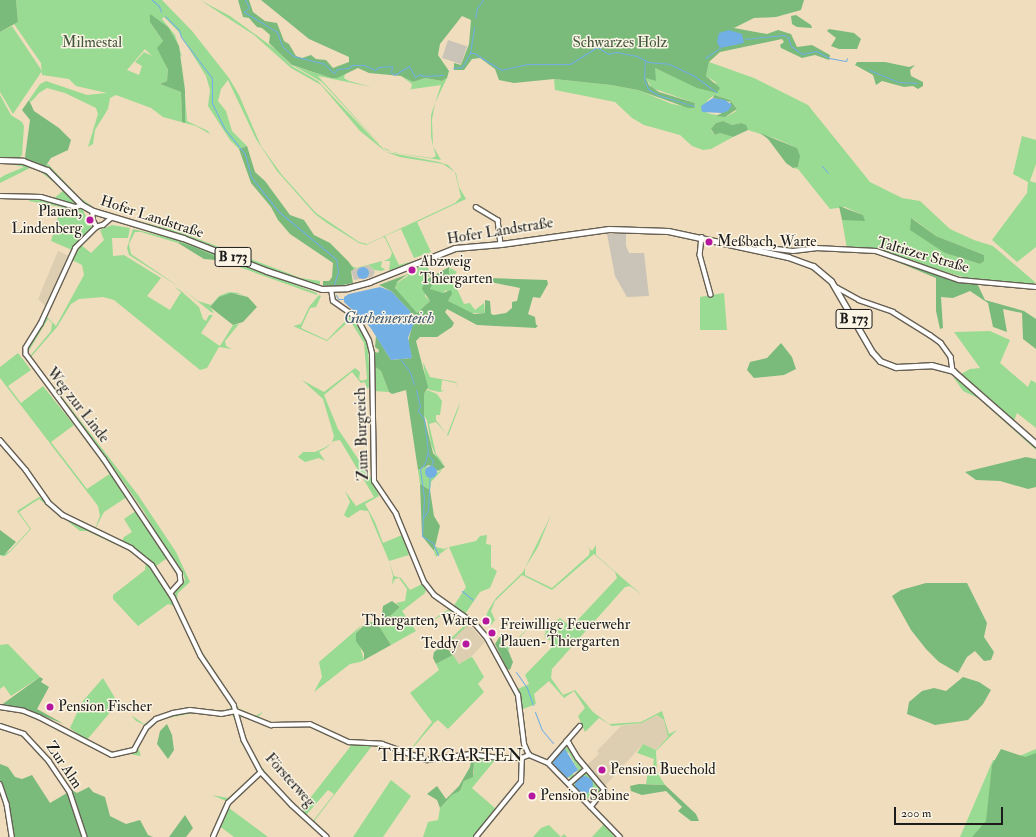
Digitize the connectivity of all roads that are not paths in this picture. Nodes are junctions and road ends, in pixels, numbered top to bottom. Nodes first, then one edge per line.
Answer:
1 (0, 160) edge
2 (0, 196) edge
3 (82, 205) junction
4 (476, 207) dead end
5 (93, 211) junction
6 (112, 218) junction
7 (97, 227) junction
8 (702, 237) junction
9 (501, 244) junction
10 (757, 250) junction
11 (1036, 286) edge
12 (836, 287) junction
13 (331, 289) junction
14 (711, 295) dead end
15 (953, 371) junction
16 (0, 440) edge
17 (1036, 444) edge
18 (171, 593) junction
19 (0, 707) edge
20 (236, 711) junction
21 (0, 726) edge
22 (580, 726) dead end
23 (566, 742) junction
24 (529, 755) junction
25 (522, 758) junction
26 (548, 763) junction
27 (586, 769) junction
28 (261, 772) junction
29 (0, 784) edge
30 (569, 784) junction
31 (591, 807) junction
32 (12, 837) edge
33 (85, 837) edge
34 (214, 837) edge
35 (327, 837) edge
36 (476, 837) edge
37 (620, 837) edge

1 - 3 main road, Hofer Landstraße / B 173
2 - 3 street
3 - 5 main road, Hofer Landstraße / B 173
4 - 9 street
5 - 6 main road, Hofer Landstraße / B 173
5 - 7 street
6 - 7 street, Weg zur Linde
6 - 13 main road, Hofer Landstraße / B 173
7 - 18 street, Weg zur Linde
8 - 9 main road, Hofer Landstraße / B 173
8 - 10 main road, Hofer Landstraße / B 173
8 - 14 street
9 - 13 main road, Hofer Landstraße / B 173
10 - 11 street, Taltitzer Straße
10 - 12 main road, Hofer Landstraße / B 173
12 - 15 street, Hofer Landstraße
12 - 15 main road, Hofer Landstraße / B 173
13 - 24 street, Zum Burgteich
15 - 17 main road, B 173
16 - 18 street, Försterweg
18 - 20 street, Försterweg
19 - 20 street
20 - 25 street
20 - 28 street, Försterweg
21 - 33 street, Zur Alm
22 - 23 street
23 - 26 street
23 - 27 street
24 - 25 street
24 - 26 street
25 - 36 street
26 - 30 street
27 - 30 street
27 - 31 street
28 - 34 street
28 - 35 street, Försterweg
29 - 32 street
30 - 31 street
31 - 37 street

